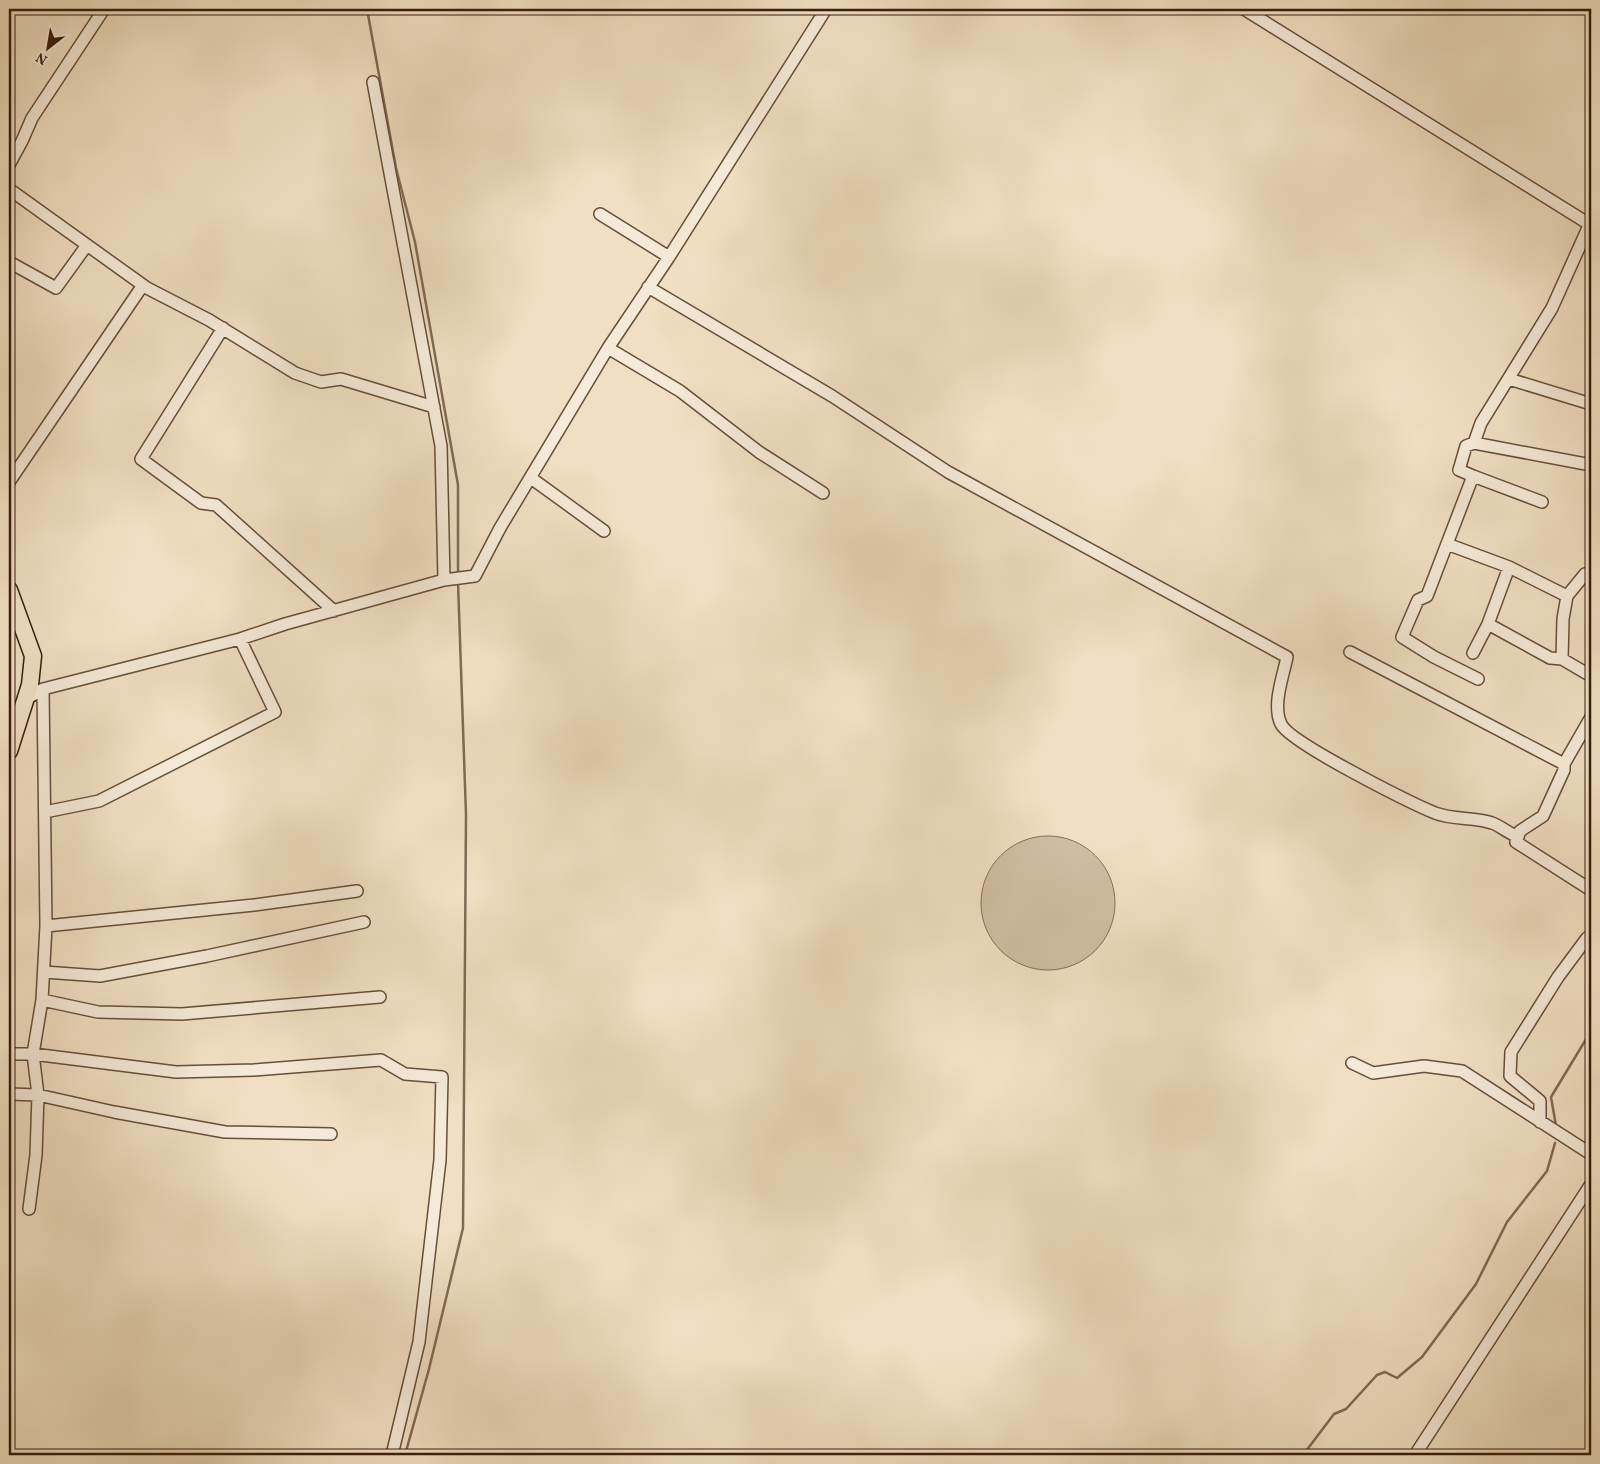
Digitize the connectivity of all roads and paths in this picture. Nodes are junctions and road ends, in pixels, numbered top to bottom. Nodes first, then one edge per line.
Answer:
1 (104, 9) edge
2 (826, 9) edge
3 (1244, 9) edge
4 (373, 82) dead end
5 (9, 165) edge
6 (9, 189) edge
7 (600, 214) dead end
8 (1590, 222) edge
9 (87, 245) junction
10 (669, 257) junction
11 (9, 262) edge
12 (143, 285) junction
13 (648, 286) junction
14 (223, 328) junction
15 (608, 348) junction
16 (1509, 379) junction
17 (1591, 404) edge
18 (434, 407) junction
19 (1474, 443) junction
20 (1591, 465) edge
21 (1473, 476) junction
22 (531, 478) junction
23 (9, 482) edge
24 (823, 492) dead end
25 (1542, 502) dead end
26 (604, 531) dead end
27 (1447, 544) junction
28 (1509, 567) junction
29 (1585, 574) dead end
30 (444, 580) junction
31 (9, 590) edge
32 (1568, 596) junction
33 (334, 611) junction
34 (1488, 624) junction
35 (240, 639) junction
36 (1350, 652) dead end
37 (1473, 653) dead end
38 (1562, 659) junction
39 (1591, 676) edge
40 (1478, 679) dead end
41 (43, 689) junction
42 (26, 699) junction
43 (1591, 717) edge
44 (9, 751) edge
45 (1564, 764) junction
46 (45, 812) junction
47 (1518, 837) junction
48 (1591, 890) edge
49 (357, 891) dead end
50 (364, 922) dead end
51 (46, 926) junction
52 (1591, 936) edge
53 (44, 972) junction
54 (380, 997) dead end
55 (42, 1000) junction
56 (9, 1054) edge
57 (33, 1054) junction
58 (1352, 1064) dead end
59 (9, 1094) edge
60 (38, 1095) junction
61 (1540, 1122) junction
62 (331, 1134) dead end
63 (1591, 1154) edge
64 (1591, 1184) edge
65 (29, 1209) dead end
66 (392, 1455) edge
67 (1415, 1455) edge

1 - 5 street
2 - 10 street
3 - 8 street
4 - 18 street
6 - 9 street
7 - 10 street
8 - 16 street
9 - 11 street
9 - 12 street
10 - 13 street
12 - 14 street
12 - 23 street
13 - 15 street
13 - 47 street
14 - 18 street
14 - 33 street
15 - 22 street
15 - 24 street
16 - 17 street
16 - 19 street
18 - 30 street
19 - 20 street
19 - 21 street
21 - 25 street
21 - 27 street
22 - 26 street
22 - 30 street
27 - 28 street
27 - 40 street
28 - 32 street
28 - 34 street
29 - 32 street
30 - 33 street
31 - 42 highway
32 - 38 street
33 - 35 street
34 - 37 street
34 - 38 street
35 - 41 street
35 - 46 street
36 - 45 street
38 - 39 street
41 - 42 street
41 - 46 street
42 - 44 highway
43 - 45 street
45 - 47 street
46 - 51 street
47 - 48 street
49 - 51 street
50 - 53 street
51 - 53 street
52 - 61 street
53 - 55 street
54 - 55 street
55 - 57 street
56 - 57 street
57 - 60 street
57 - 66 street
58 - 61 street
59 - 60 street
60 - 62 street
60 - 65 street
61 - 63 street
64 - 67 street

